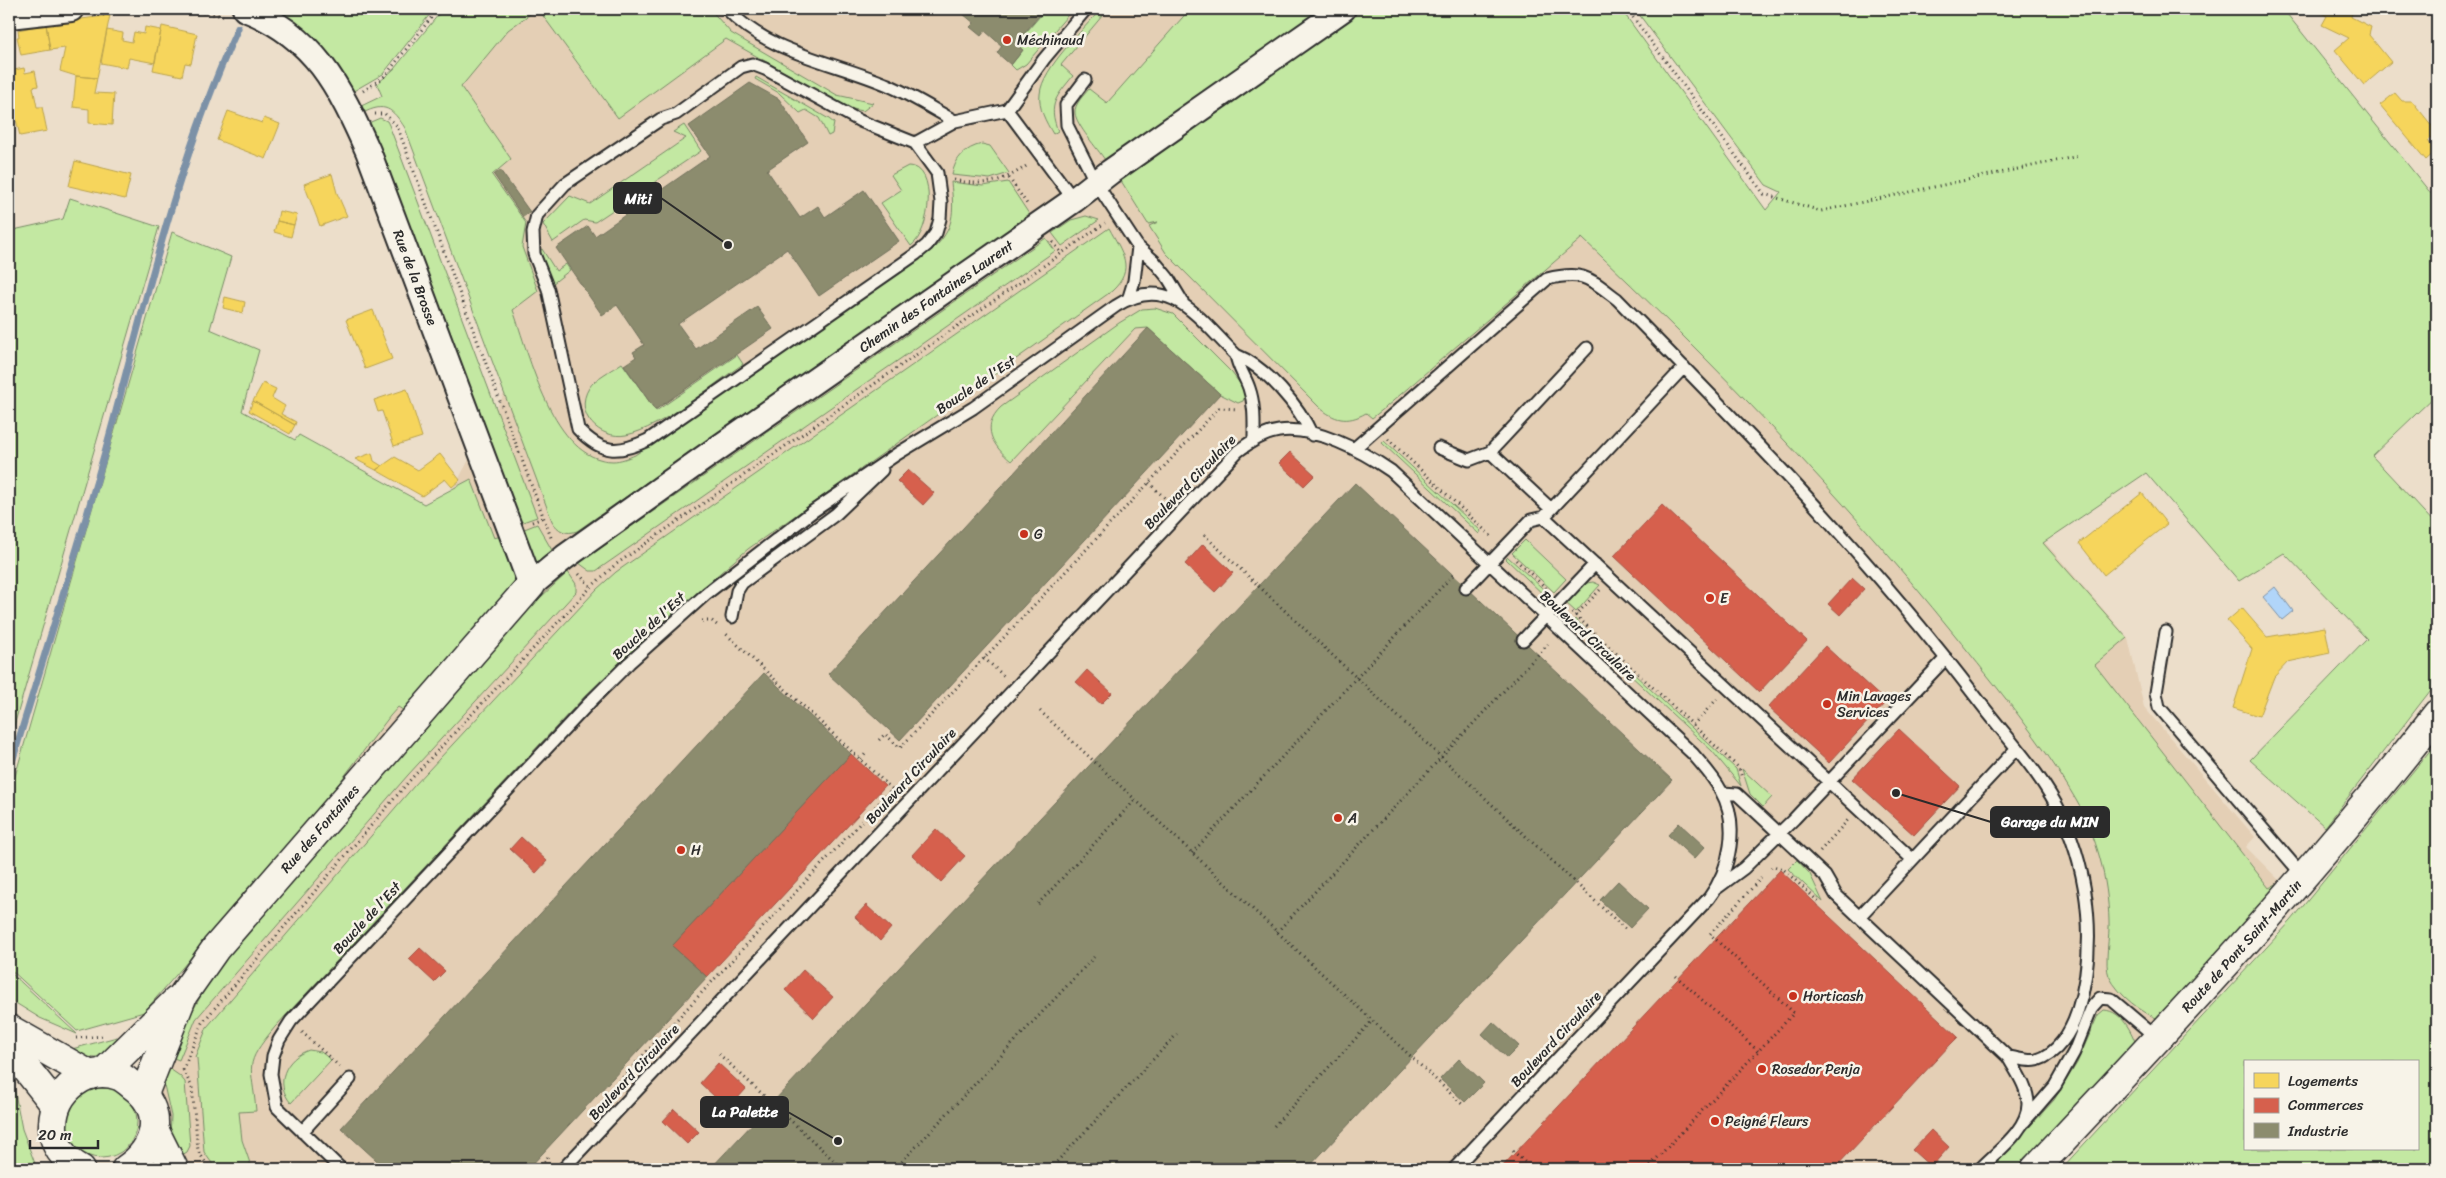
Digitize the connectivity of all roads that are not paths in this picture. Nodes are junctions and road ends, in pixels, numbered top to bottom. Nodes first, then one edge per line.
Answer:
1 (727, 9) edge
2 (1086, 9) edge
3 (1343, 9) edge
4 (235, 12) edge
5 (78, 13) edge
6 (9, 16) edge
7 (1085, 80) dead end
8 (1007, 110) junction
9 (955, 121) junction
10 (915, 143) junction
11 (1096, 183) junction
12 (1074, 200) junction
13 (1138, 247) junction
14 (1129, 297) junction
15 (1182, 302) junction
16 (1587, 348) dead end
17 (1236, 355) junction
18 (1684, 367) junction
19 (1312, 434) junction
20 (1254, 439) junction
21 (1355, 448) junction
22 (1439, 448) dead end
23 (1490, 452) junction
24 (897, 454) junction
25 (1547, 513) junction
26 (1488, 564) junction
27 (1595, 564) junction
28 (531, 585) junction
29 (1466, 588) dead end
30 (732, 617) dead end
31 (1546, 617) junction
32 (2166, 632) dead end
33 (1523, 640) dead end
34 (1946, 658) junction
35 (2437, 714) edge
36 (2016, 749) junction
37 (1828, 782) junction
38 (1723, 793) junction
39 (1779, 832) junction
40 (1912, 859) junction
41 (2304, 877) junction
42 (1716, 889) junction
43 (1859, 917) junction
44 (12, 1037) edge
45 (2158, 1039) junction
46 (149, 1046) junction
47 (2008, 1056) junction
48 (96, 1074) junction
49 (347, 1075) road end
50 (144, 1094) junction
51 (56, 1106) junction
52 (2023, 1123) junction
53 (154, 1129) junction
54 (302, 1132) junction
55 (81, 1169) edge
56 (126, 1169) edge
57 (174, 1169) edge
58 (341, 1169) edge
59 (563, 1169) edge
60 (1454, 1169) edge
61 (1980, 1169) edge
62 (2034, 1169) edge

1 - 9 lane
2 - 8 lane
3 - 11 street, Chemin des Fontaines Laurent
4 - 28 street, Rue de la Brosse
5 - 6 street
7 - 11 lane
8 - 9 lane
8 - 12 lane
9 - 10 lane
10 - 10 lane
11 - 12 street, Chemin des Fontaines Laurent
11 - 13 lane
12 - 28 street, Chemin des Fontaines Laurent
13 - 14 lane
13 - 15 lane
14 - 15 lane, Boucle de l'Est
14 - 24 lane, Boucle de l'Est
15 - 17 lane, Boucle de l'Est
16 - 23 lane
17 - 19 lane, Boucle de l'Est
17 - 20 lane, Boucle de l'Est
18 - 21 lane
18 - 25 lane
18 - 34 lane
19 - 20 lane, Boulevard Circulaire
19 - 21 lane, Boulevard Circulaire
20 - 59 lane, Boulevard Circulaire
21 - 26 lane, Boulevard Circulaire
22 - 23 lane
23 - 25 lane
24 - 30 lane
24 - 54 lane, Boucle de l'Est
25 - 26 lane
25 - 27 lane
26 - 29 lane
26 - 31 lane, Boulevard Circulaire
27 - 31 lane
27 - 37 lane
28 - 46 main road, Rue des Fontaines
31 - 33 lane
31 - 38 lane, Boulevard Circulaire
32 - 41 lane
34 - 36 lane
34 - 37 lane
35 - 41 main road, Route de Pont Saint-Martin
36 - 40 lane
36 - 47 lane
37 - 39 lane
37 - 40 lane
38 - 39 lane
38 - 42 lane, Boulevard Circulaire
39 - 42 lane
39 - 43 lane
40 - 43 lane
41 - 45 main road, Route de Pont Saint-Martin
42 - 60 lane, Boulevard Circulaire
43 - 47 lane
44 - 48 main road
44 - 51 main road
45 - 52 lane
45 - 62 main road, Route de Pont Saint-Martin
46 - 48 main road
46 - 50 main road, Rue des Fontaines
47 - 52 lane
48 - 50 main road
48 - 51 main road
49 - 54 lane
50 - 53 main road
51 - 55 main road
52 - 61 lane
53 - 56 main road
53 - 57 main road
54 - 58 lane, Boucle de l'Est

